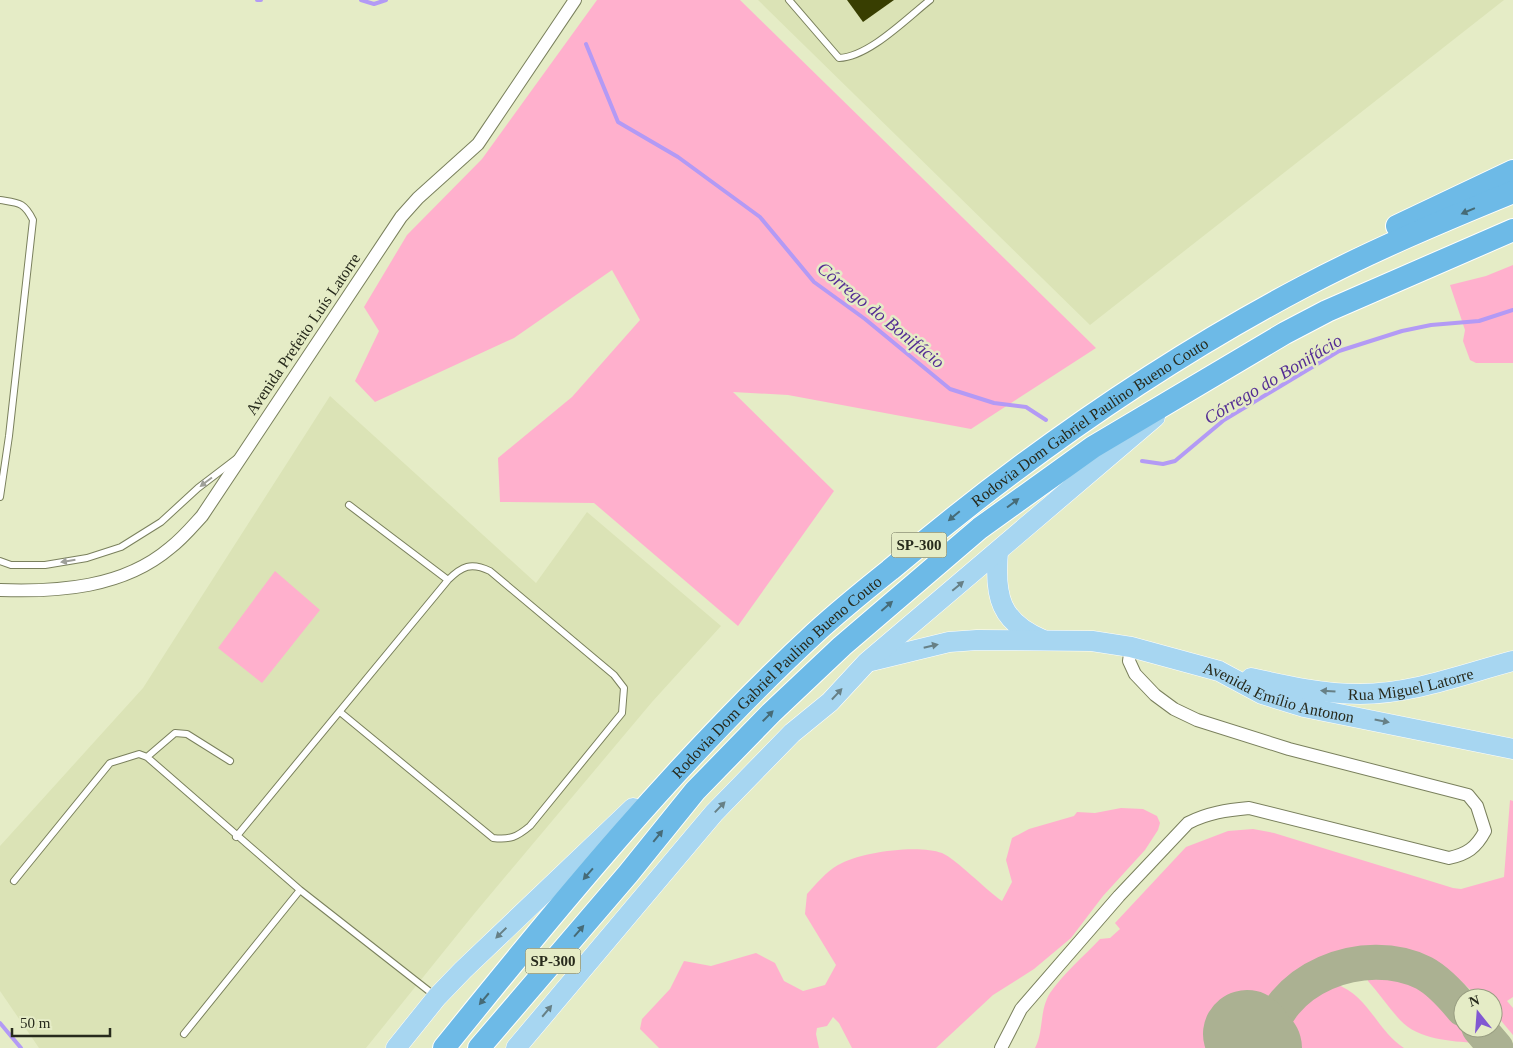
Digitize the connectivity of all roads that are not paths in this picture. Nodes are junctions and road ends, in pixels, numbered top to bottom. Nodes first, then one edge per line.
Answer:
1 (575, 0) edge
2 (789, 0) edge
3 (930, 0) edge
4 (1513, 171) edge
5 (1513, 192) edge
6 (0, 200) edge
7 (1513, 230) edge
8 (1173, 400) junction
9 (245, 452) junction
10 (1008, 474) junction
11 (0, 497) edge
12 (349, 505) dead end
13 (998, 552) junction
14 (0, 561) edge
15 (448, 580) junction
16 (0, 590) edge
17 (1043, 640) junction
18 (1131, 647) junction
19 (1513, 661) edge
20 (867, 662) junction
21 (1219, 671) junction
22 (340, 712) junction
23 (728, 721) junction
24 (1513, 749) edge
25 (147, 757) junction
26 (230, 761) dead end
27 (236, 837) junction
28 (14, 881) dead end
29 (300, 890) junction
30 (437, 997) junction
31 (184, 1034) dead end
32 (396, 1048) edge
33 (444, 1048) edge
34 (479, 1048) edge
35 (516, 1048) edge
36 (1000, 1048) edge

1 - 9 street, Avenida Prefeito Luís Latorre
2 - 3 lane
4 - 10 highway
5 -> 10 highway, Rodovia Dom Gabriel Paulino Bueno Couto / SP-300
6 - 11 lane
7 - 8 highway, Rodovia Dom Gabriel Paulino Bueno Couto / SP-300
8 - 13 main road
34 -> 8 highway, Rodovia Dom Gabriel Paulino Bueno Couto / SP-300
9 -> 14 lane
9 - 16 street, Avenida Prefeito Luís Latorre
10 -> 23 highway, Rodovia Dom Gabriel Paulino Bueno Couto / SP-300
12 - 15 lane
13 - 17 main road
20 -> 13 main road
15 - 22 lane
15 - 22 lane
17 - 18 main road, Avenida Emílio Antonon
20 -> 17 main road, Avenida Emílio Antonon
18 - 21 main road, Avenida Emílio Antonon
18 - 36 street
19 -> 21 main road, Rua Miguel Latorre
35 -> 20 main road
21 -> 24 main road, Avenida Emílio Antonon
22 - 27 lane
23 -> 30 main road
23 -> 33 highway, Rodovia Dom Gabriel Paulino Bueno Couto / SP-300
25 - 26 lane
25 - 27 lane
25 - 28 lane
27 - 29 lane
29 - 30 lane
29 - 31 lane
30 - 32 main road

